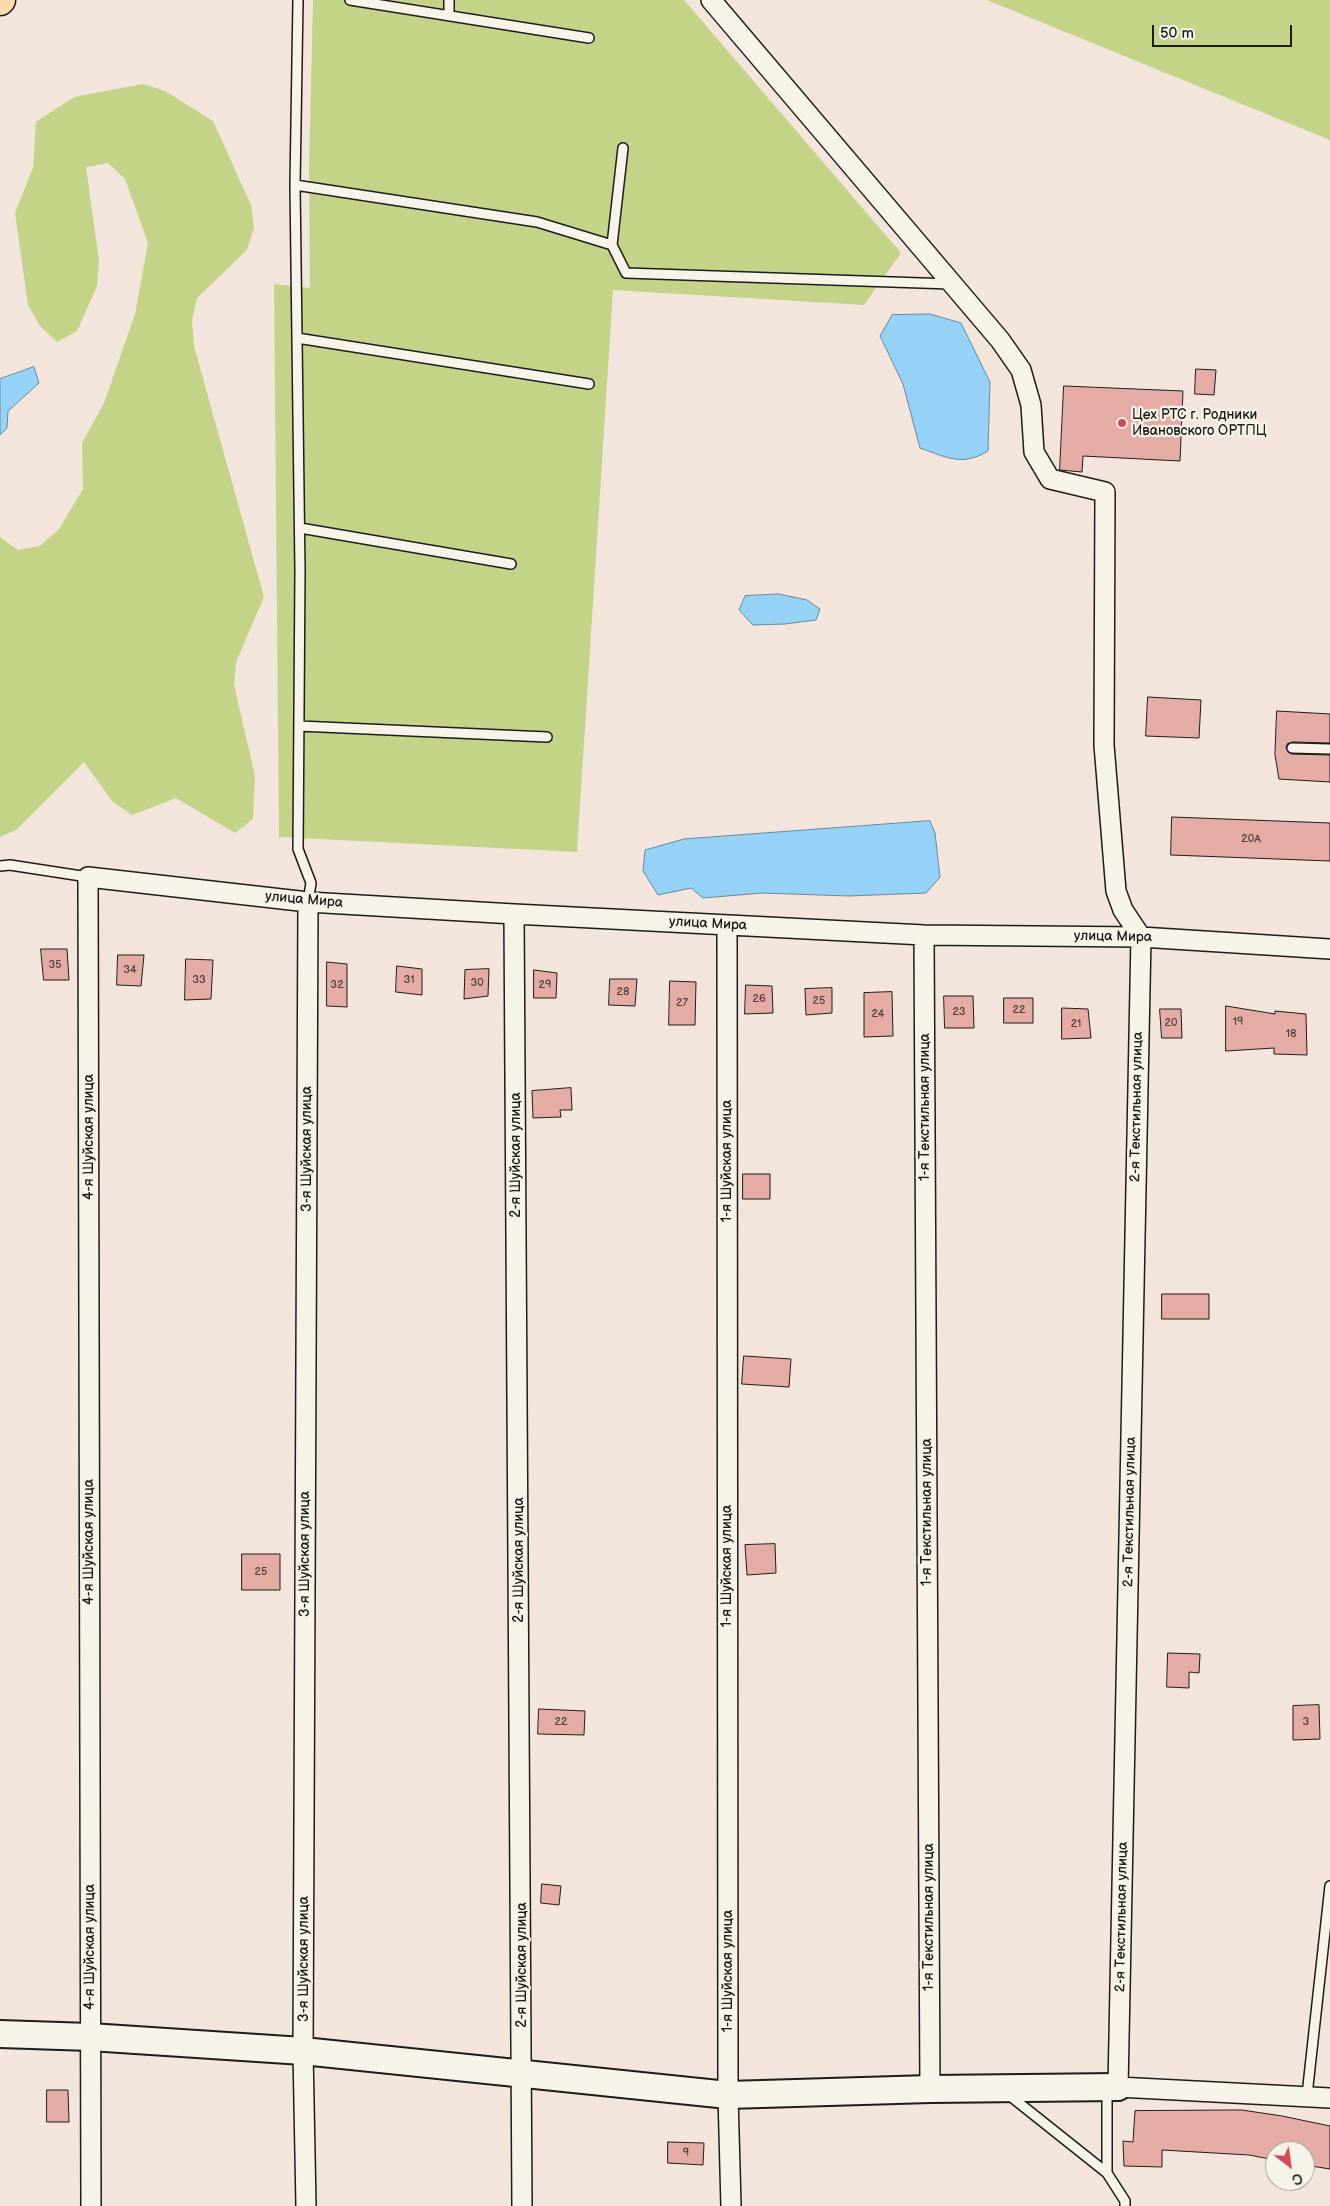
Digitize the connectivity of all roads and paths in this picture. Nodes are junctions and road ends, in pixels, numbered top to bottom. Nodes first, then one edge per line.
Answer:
1 (298, 0) edge
2 (350, 0) edge
3 (449, 0) edge
4 (711, 0) edge
5 (449, 16) junction
6 (589, 38) dead end
7 (623, 148) dead end
8 (295, 185) junction
9 (612, 245) junction
10 (951, 284) junction
11 (297, 338) junction
12 (589, 384) dead end
13 (300, 528) junction
14 (511, 564) dead end
15 (299, 726) junction
16 (547, 737) dead end
17 (1292, 748) dead end
18 (1330, 749) edge
19 (0, 866) edge
20 (88, 877) junction
21 (308, 902) junction
22 (514, 914) junction
23 (727, 925) junction
24 (924, 935) junction
25 (1141, 937) junction
26 (1330, 949) edge
27 (1330, 1886) edge
28 (0, 2034) edge
29 (90, 2037) junction
30 (303, 2051) junction
31 (522, 2073) junction
32 (1113, 2087) junction
33 (1000, 2088) junction
34 (930, 2089) junction
35 (728, 2095) junction
36 (1307, 2095) junction
37 (1330, 2098) edge
38 (1107, 2173) junction
39 (91, 2206) edge
40 (306, 2206) edge
41 (522, 2206) edge
42 (731, 2206) edge
43 (1125, 2206) edge

1 - 8 lane
2 - 5 lane
3 - 5 lane
4 - 10 street
5 - 6 lane
7 - 9 lane
8 - 9 lane
8 - 11 lane
9 - 10 lane
10 - 25 street
11 - 12 lane
11 - 13 lane
13 - 14 lane
13 - 15 lane
15 - 16 lane
15 - 21 lane
17 - 18 lane
19 - 20 lane
20 - 21 street, улица Мира
20 - 29 street, 4-я Шуйская улица
21 - 22 street, улица Мира
21 - 30 street, 3-я Шуйская улица
22 - 23 street, улица Мира
22 - 31 street, 2-я Шуйская улица
23 - 24 street, улица Мира
23 - 35 street, 1-я Шуйская улица
24 - 25 street, улица Мира
24 - 34 street, 1-я Текстильная улица
25 - 26 street, улица Мира
25 - 32 street, 2-я Текстильная улица
27 - 36 lane
28 - 29 street
29 - 30 street
29 - 39 street, 4-я Шуйская улица
30 - 31 street
30 - 40 street, 3-я Шуйская улица
31 - 35 street
31 - 41 street, 2-я Шуйская улица
32 - 33 street
32 - 36 street
32 - 38 lane
33 - 34 street
33 - 38 lane
34 - 35 street
35 - 42 street, 1-я Шуйская улица
36 - 37 street
38 - 43 lane

